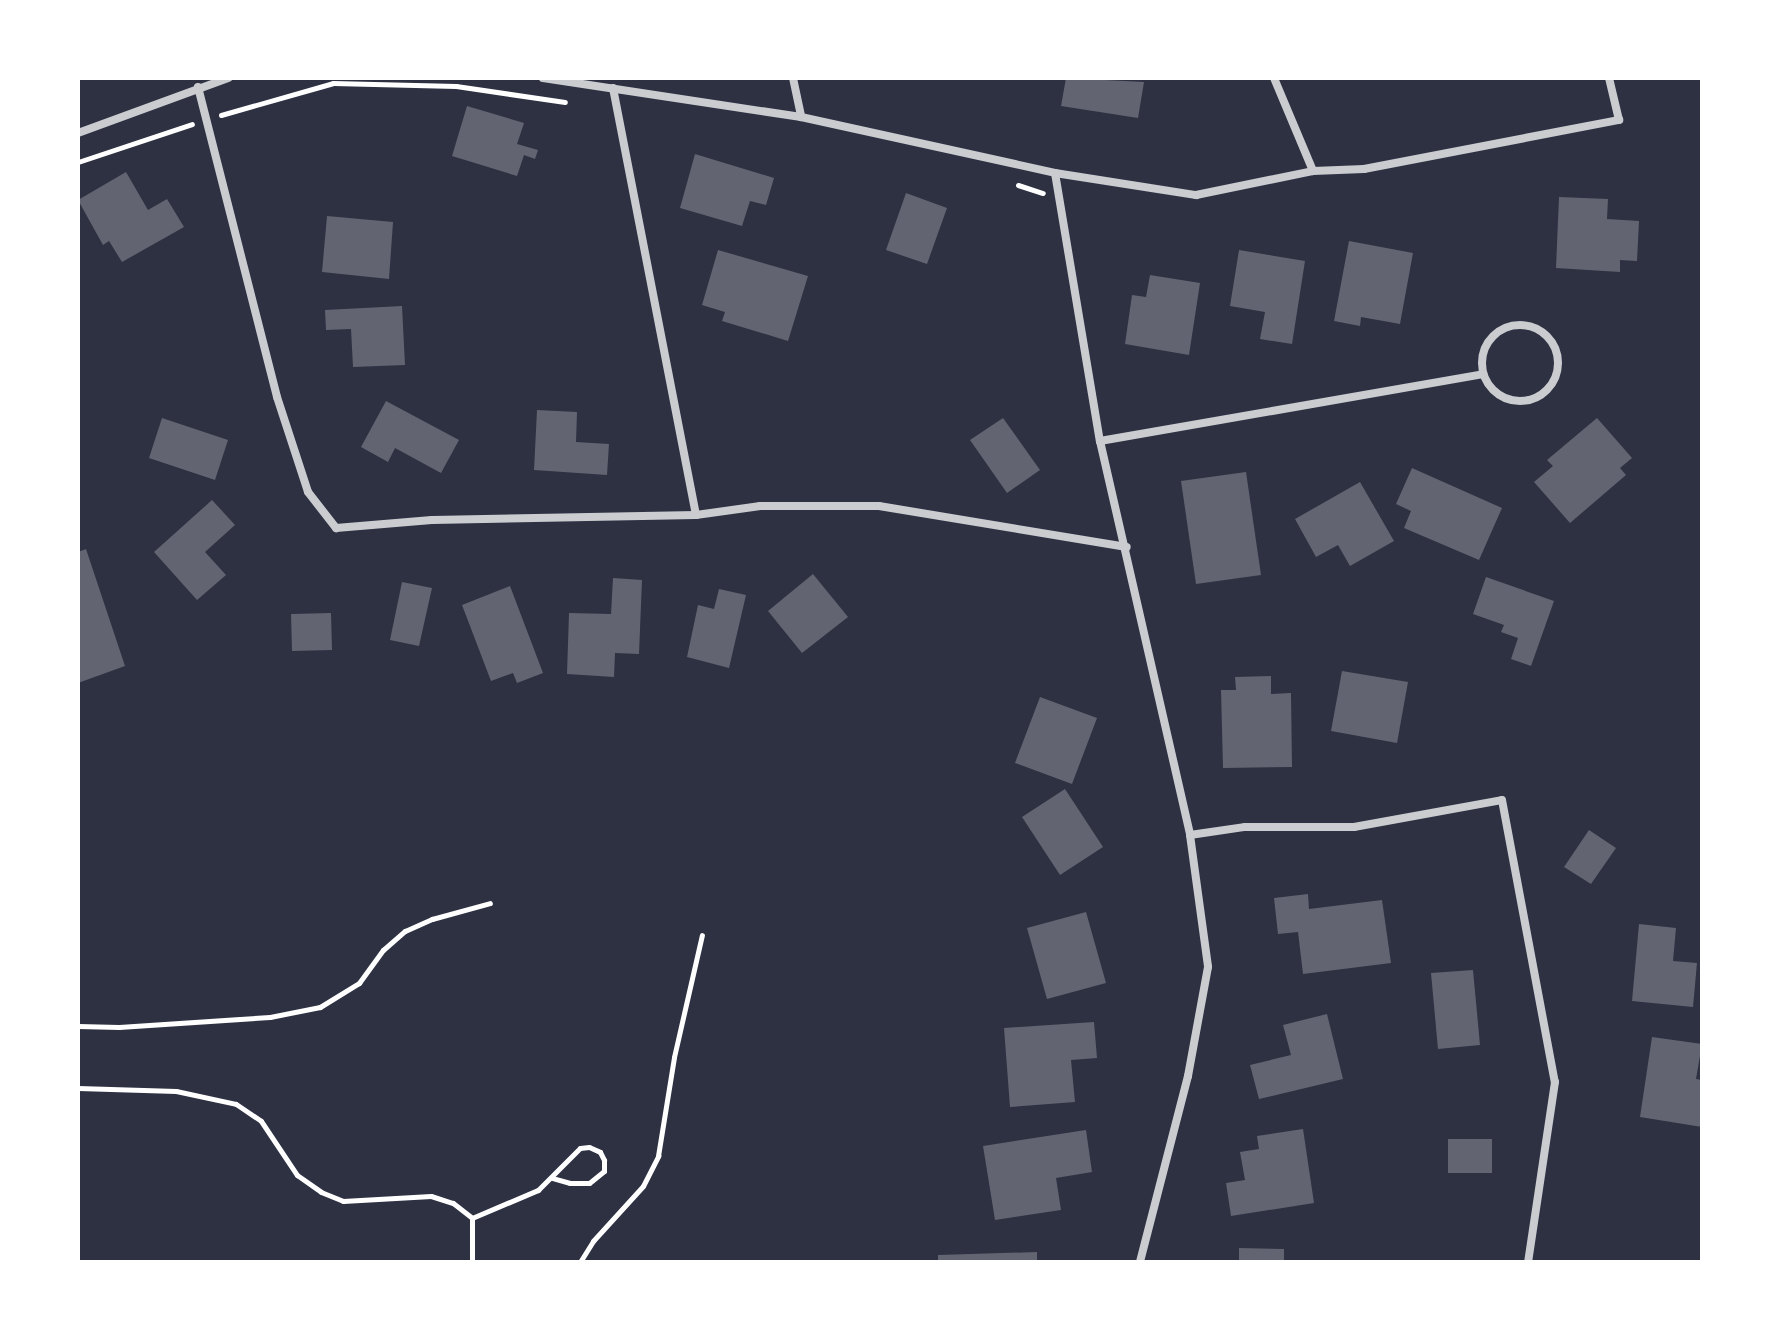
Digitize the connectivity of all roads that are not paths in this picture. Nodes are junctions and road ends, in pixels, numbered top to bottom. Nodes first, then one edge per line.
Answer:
1 (228, 78) edge
2 (543, 78) edge
3 (793, 78) edge
4 (1274, 78) edge
5 (1609, 78) edge
6 (198, 87) junction
7 (613, 88) junction
8 (801, 117) junction
9 (78, 133) edge
10 (1313, 171) junction
11 (1055, 173) junction
12 (1483, 374) junction
13 (1100, 441) junction
14 (696, 515) junction
15 (1127, 547) junction
16 (1190, 835) junction
17 (1140, 1262) edge
18 (1528, 1262) edge

1 - 6 street
2 - 7 street
3 - 8 street
4 - 10 street
5 - 10 street
6 - 9 street
6 - 14 street
7 - 8 street
7 - 14 street
8 - 11 street
10 - 11 street
11 - 13 street
12 - 12 street
12 - 13 street
13 - 15 street
14 - 15 street
15 - 16 street
16 - 17 street
16 - 18 street

